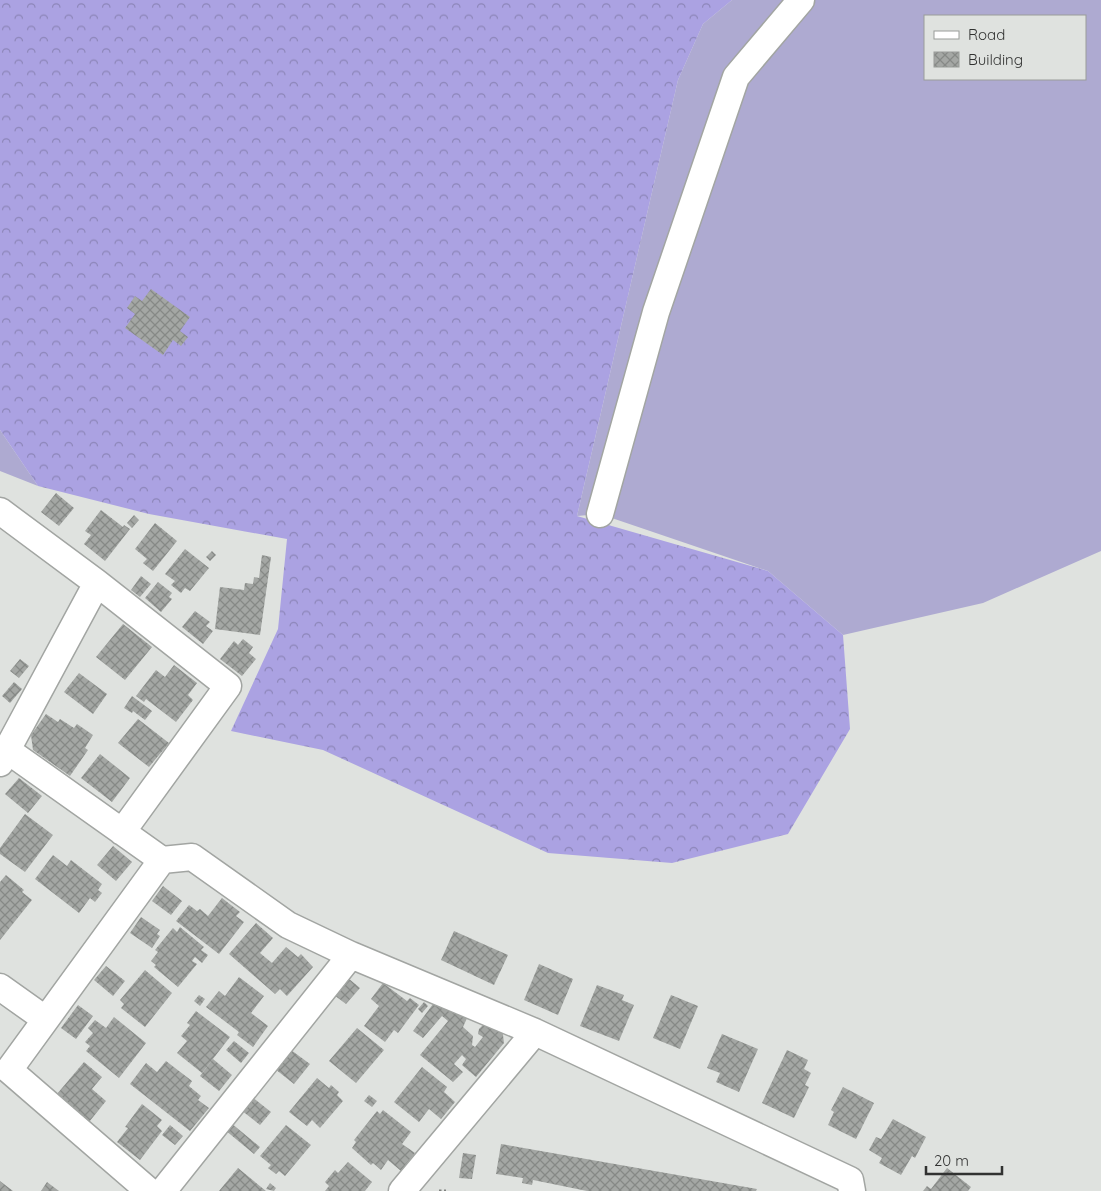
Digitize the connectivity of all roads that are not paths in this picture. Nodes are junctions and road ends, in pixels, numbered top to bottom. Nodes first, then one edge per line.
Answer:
1 (802, 0) edge
2 (0, 511) edge
3 (600, 514) dead end
4 (97, 582) junction
5 (4, 756) edge
6 (122, 832) junction
7 (162, 860) junction
8 (351, 955) junction
9 (0, 987) edge
10 (46, 1020) junction
11 (535, 1032) junction
12 (149, 1191) edge
13 (163, 1191) edge
14 (402, 1191) edge
15 (852, 1191) edge

1 - 3 street
2 - 4 street
4 - 5 street
4 - 6 street
5 - 6 street
6 - 7 street
7 - 8 street
7 - 10 street
8 - 11 street
8 - 13 street
9 - 10 street
10 - 12 street
11 - 14 street
11 - 15 street

